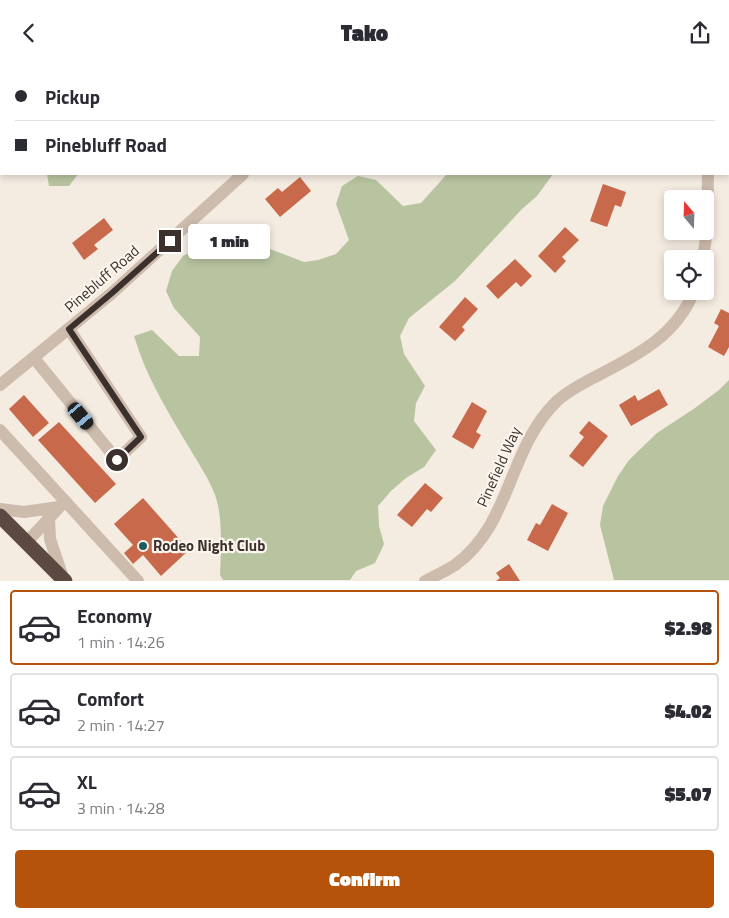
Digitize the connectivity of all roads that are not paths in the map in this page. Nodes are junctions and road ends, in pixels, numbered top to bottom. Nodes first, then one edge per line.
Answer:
1 (242, 175) edge
2 (708, 175) edge
3 (705, 250) edge
4 (689, 300) edge
5 (69, 329) junction
6 (34, 358) junction
7 (0, 385) edge
8 (0, 430) edge
9 (62, 504) junction
10 (0, 509) edge
11 (0, 516) edge
12 (49, 518) junction
13 (26, 542) junction
14 (64, 579) edge
15 (138, 581) edge
16 (425, 581) edge

1 - 5 street, Pinebluff Road
2 - 3 street
4 - 16 street, Pinefield Way
5 - 6 street, Pinebluff Road
5 - 6 street
6 - 7 street, Pinebluff Road
8 - 9 street
9 - 10 street
9 - 12 street
9 - 15 street
11 - 13 highway
12 - 13 street
12 - 14 street
13 - 14 highway

